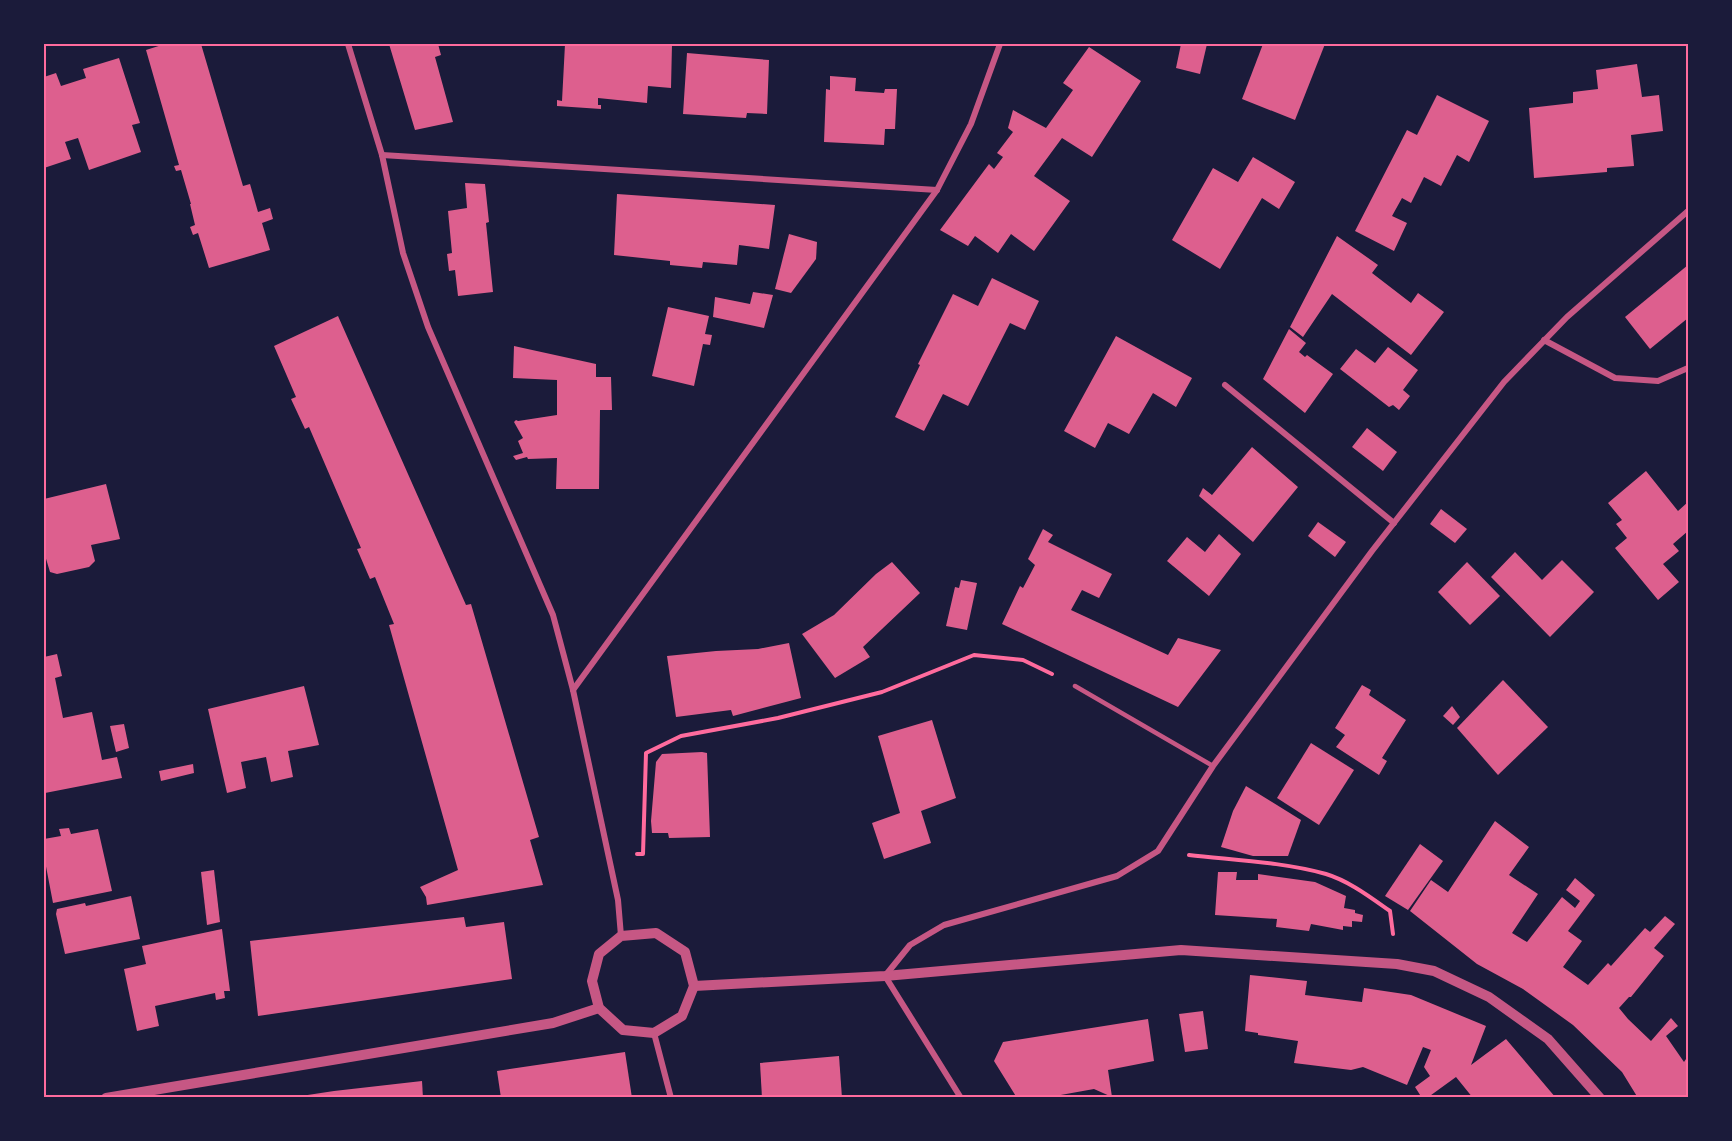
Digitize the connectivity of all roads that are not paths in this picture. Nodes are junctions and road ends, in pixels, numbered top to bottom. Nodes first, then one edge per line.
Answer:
1 (348, 44) edge
2 (1000, 44) edge
3 (382, 155) junction
4 (937, 190) junction
5 (1689, 211) edge
6 (1544, 340) junction
7 (1689, 368) edge
8 (1224, 385) dead end
9 (1394, 523) junction
10 (1075, 686) road end
11 (573, 690) junction
12 (1213, 766) junction
13 (621, 936) junction
14 (885, 976) junction
15 (694, 986) junction
16 (599, 1008) junction
17 (654, 1033) junction
18 (106, 1098) edge
19 (671, 1098) edge
20 (962, 1098) edge
21 (1600, 1098) edge

1 - 3 street
2 - 4 street
3 - 4 street
3 - 11 street
4 - 11 street
5 - 6 street
6 - 7 street
6 - 9 street
8 - 9 street
9 - 12 street
10 - 12 lane
11 - 13 street
12 - 14 street
13 - 15 street
13 - 16 street
14 - 15 street
14 - 20 street
14 - 21 street
15 - 17 street
16 - 17 street
16 - 18 street
17 - 19 street

